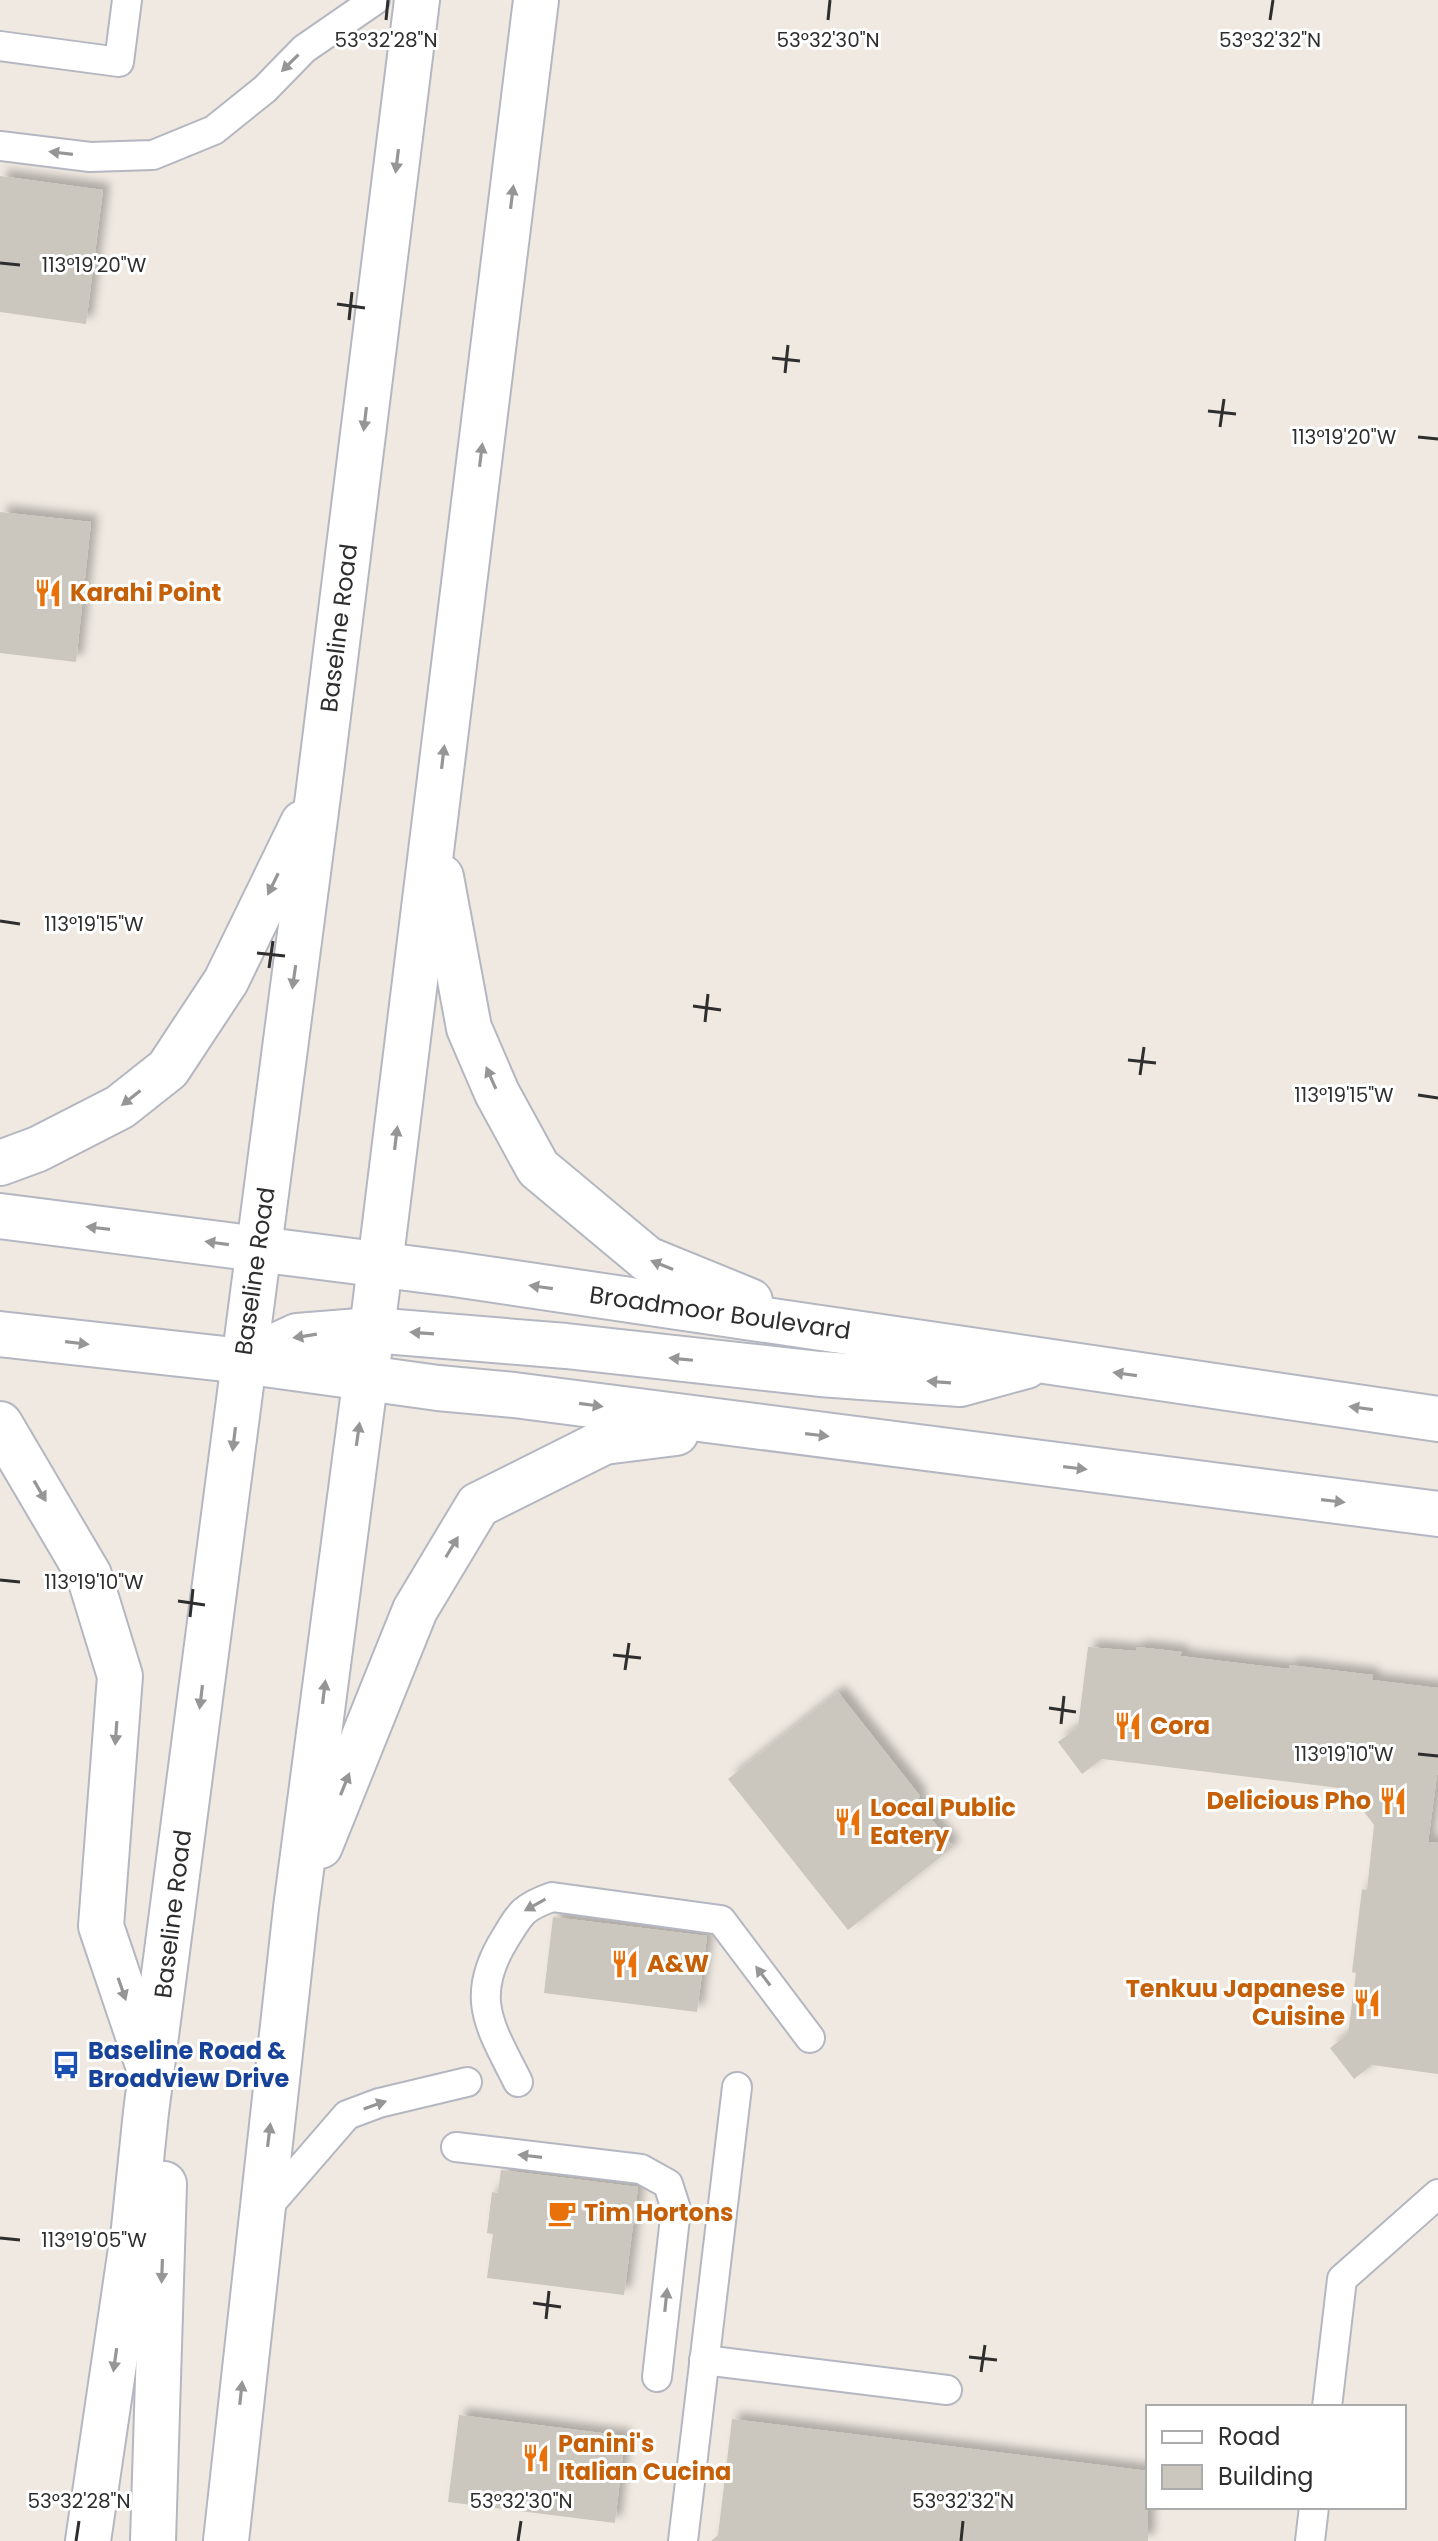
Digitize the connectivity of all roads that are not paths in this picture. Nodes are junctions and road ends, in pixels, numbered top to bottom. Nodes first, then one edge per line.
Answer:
1 (127, 0) edge
2 (375, 0) edge
3 (417, 0) edge
4 (536, 0) edge
5 (0, 46) edge
6 (0, 146) edge
7 (319, 788) junction
8 (434, 835) junction
9 (0, 1163) edge
10 (0, 1216) edge
11 (259, 1249) junction
12 (380, 1264) junction
13 (812, 1327) junction
14 (372, 1330) junction
15 (0, 1334) edge
16 (243, 1361) junction
17 (1042, 1361) junction
18 (365, 1378) junction
19 (1438, 1419) edge
20 (0, 1424) edge
21 (740, 1426) junction
22 (1438, 1514) edge
23 (296, 1908) junction
24 (810, 2038) dead end
25 (467, 2082) dead end
26 (518, 2082) dead end
27 (737, 2087) dead end
28 (149, 2094) junction
29 (456, 2147) dead end
30 (1438, 2194) edge
31 (260, 2216) junction
32 (704, 2360) junction
33 (657, 2377) dead end
34 (947, 2390) dead end
35 (1327, 2405) edge
36 (1314, 2509) edge
37 (88, 2541) edge
38 (153, 2541) edge
39 (226, 2541) edge
40 (683, 2541) edge
41 (1310, 2541) edge

1 - 5 lane
2 -> 6 lane
3 -> 7 main road, Baseline Road
8 -> 4 main road
7 -> 9 main road
7 -> 11 main road, Baseline Road
12 -> 8 main road
13 -> 8 main road
11 -> 10 main road, Broadmoor Boulevard
11 - 12 main road, Broadmoor Boulevard
11 - 16 main road, Baseline Road
13 -> 12 main road, Broadmoor Boulevard
12 - 14 main road
13 - 17 main road, Broadmoor Boulevard
14 -> 16 main road
17 -> 14 main road
14 - 18 main road
15 -> 16 main road
16 - 18 main road
16 -> 28 main road, Baseline Road
19 -> 17 main road, Broadmoor Boulevard
18 -> 21 main road
23 -> 18 main road
20 -> 28 main road
21 -> 22 main road
23 -> 21 main road
31 -> 23 main road
24 -> 26 lane
31 -> 25 lane
27 - 32 lane
28 -> 37 main road, Baseline Road
28 -> 38 main road
33 -> 29 lane
30 - 35 lane
39 -> 31 main road
32 - 34 lane
32 - 40 lane
36 - 41 lane

